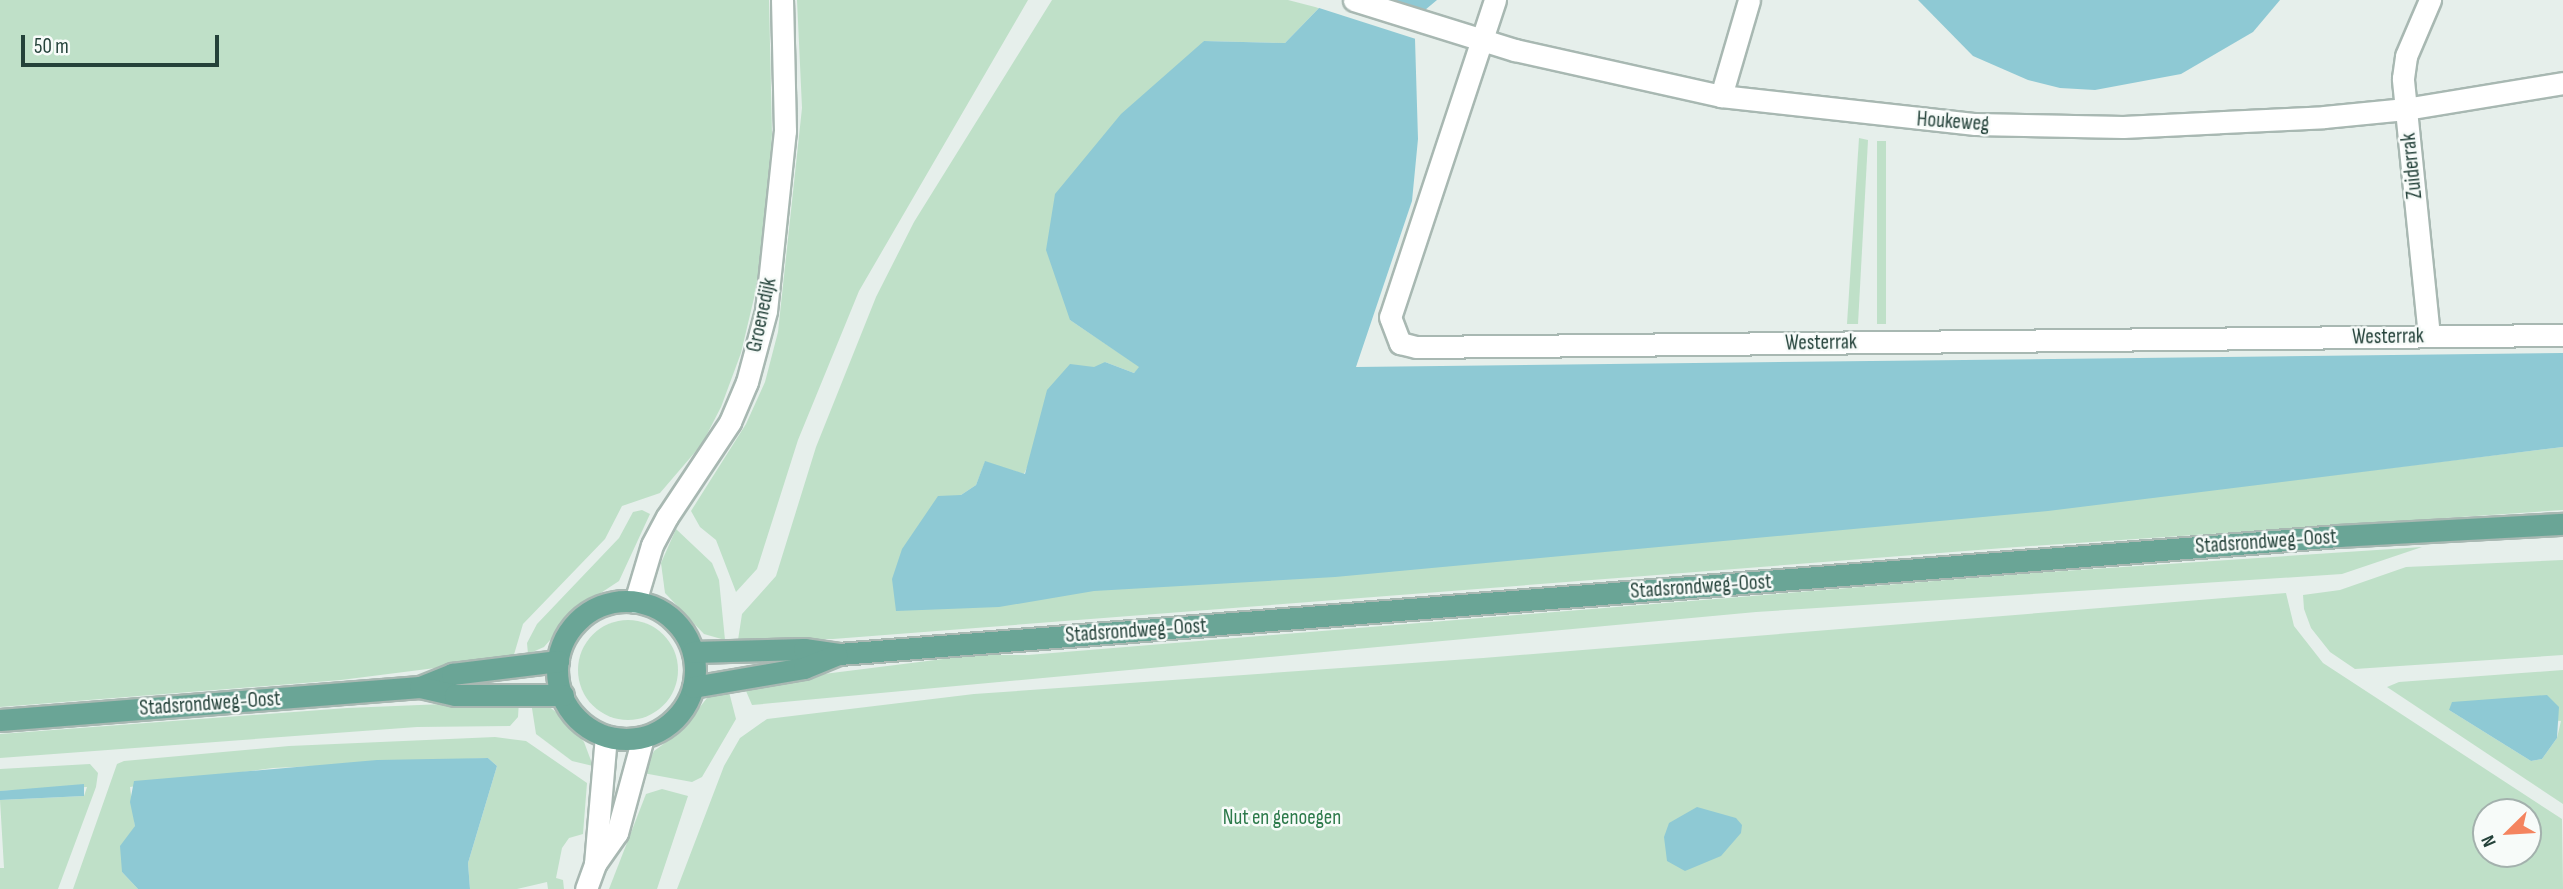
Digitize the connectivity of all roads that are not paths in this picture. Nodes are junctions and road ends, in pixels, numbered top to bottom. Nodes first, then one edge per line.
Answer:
1 (782, 0) edge
2 (1354, 0) edge
3 (1495, 0) edge
4 (1749, 0) edge
5 (2430, 0) edge
6 (1482, 40) junction
7 (2563, 83) edge
8 (1721, 96) junction
9 (2406, 109) junction
10 (2563, 335) edge
11 (2429, 336) junction
12 (2563, 524) edge
13 (635, 602) junction
14 (693, 652) junction
15 (839, 654) junction
16 (558, 661) junction
17 (420, 687) junction
18 (693, 687) junction
19 (563, 695) junction
20 (0, 720) edge
21 (606, 736) junction
22 (643, 737) junction
23 (595, 864) junction
24 (586, 889) edge

1 - 13 street, Groenedijk
2 - 6 street, Houkeweg
3 - 6 street
4 - 8 street
5 - 9 street, Zuiderrak
6 - 8 street, Houkeweg
6 - 11 street, Westerrak
7 - 9 street, Houkeweg
8 - 9 street, Houkeweg
9 - 11 street, Zuiderrak
10 - 11 street, Westerrak
12 - 15 main road, Stadsrondweg-Oost
13 - 14 main road
13 - 16 main road
14 - 15 main road, Stadsrondweg-Oost
14 - 18 main road
15 - 18 main road, Stadsrondweg-Oost
16 - 17 main road, Stadsrondweg-Oost
16 - 19 main road
17 - 19 main road, Stadsrondweg-Oost
17 - 20 main road, Stadsrondweg-Oost
18 - 22 main road
19 - 21 main road
21 - 22 main road
21 - 23 street
22 - 23 street
23 - 24 street

